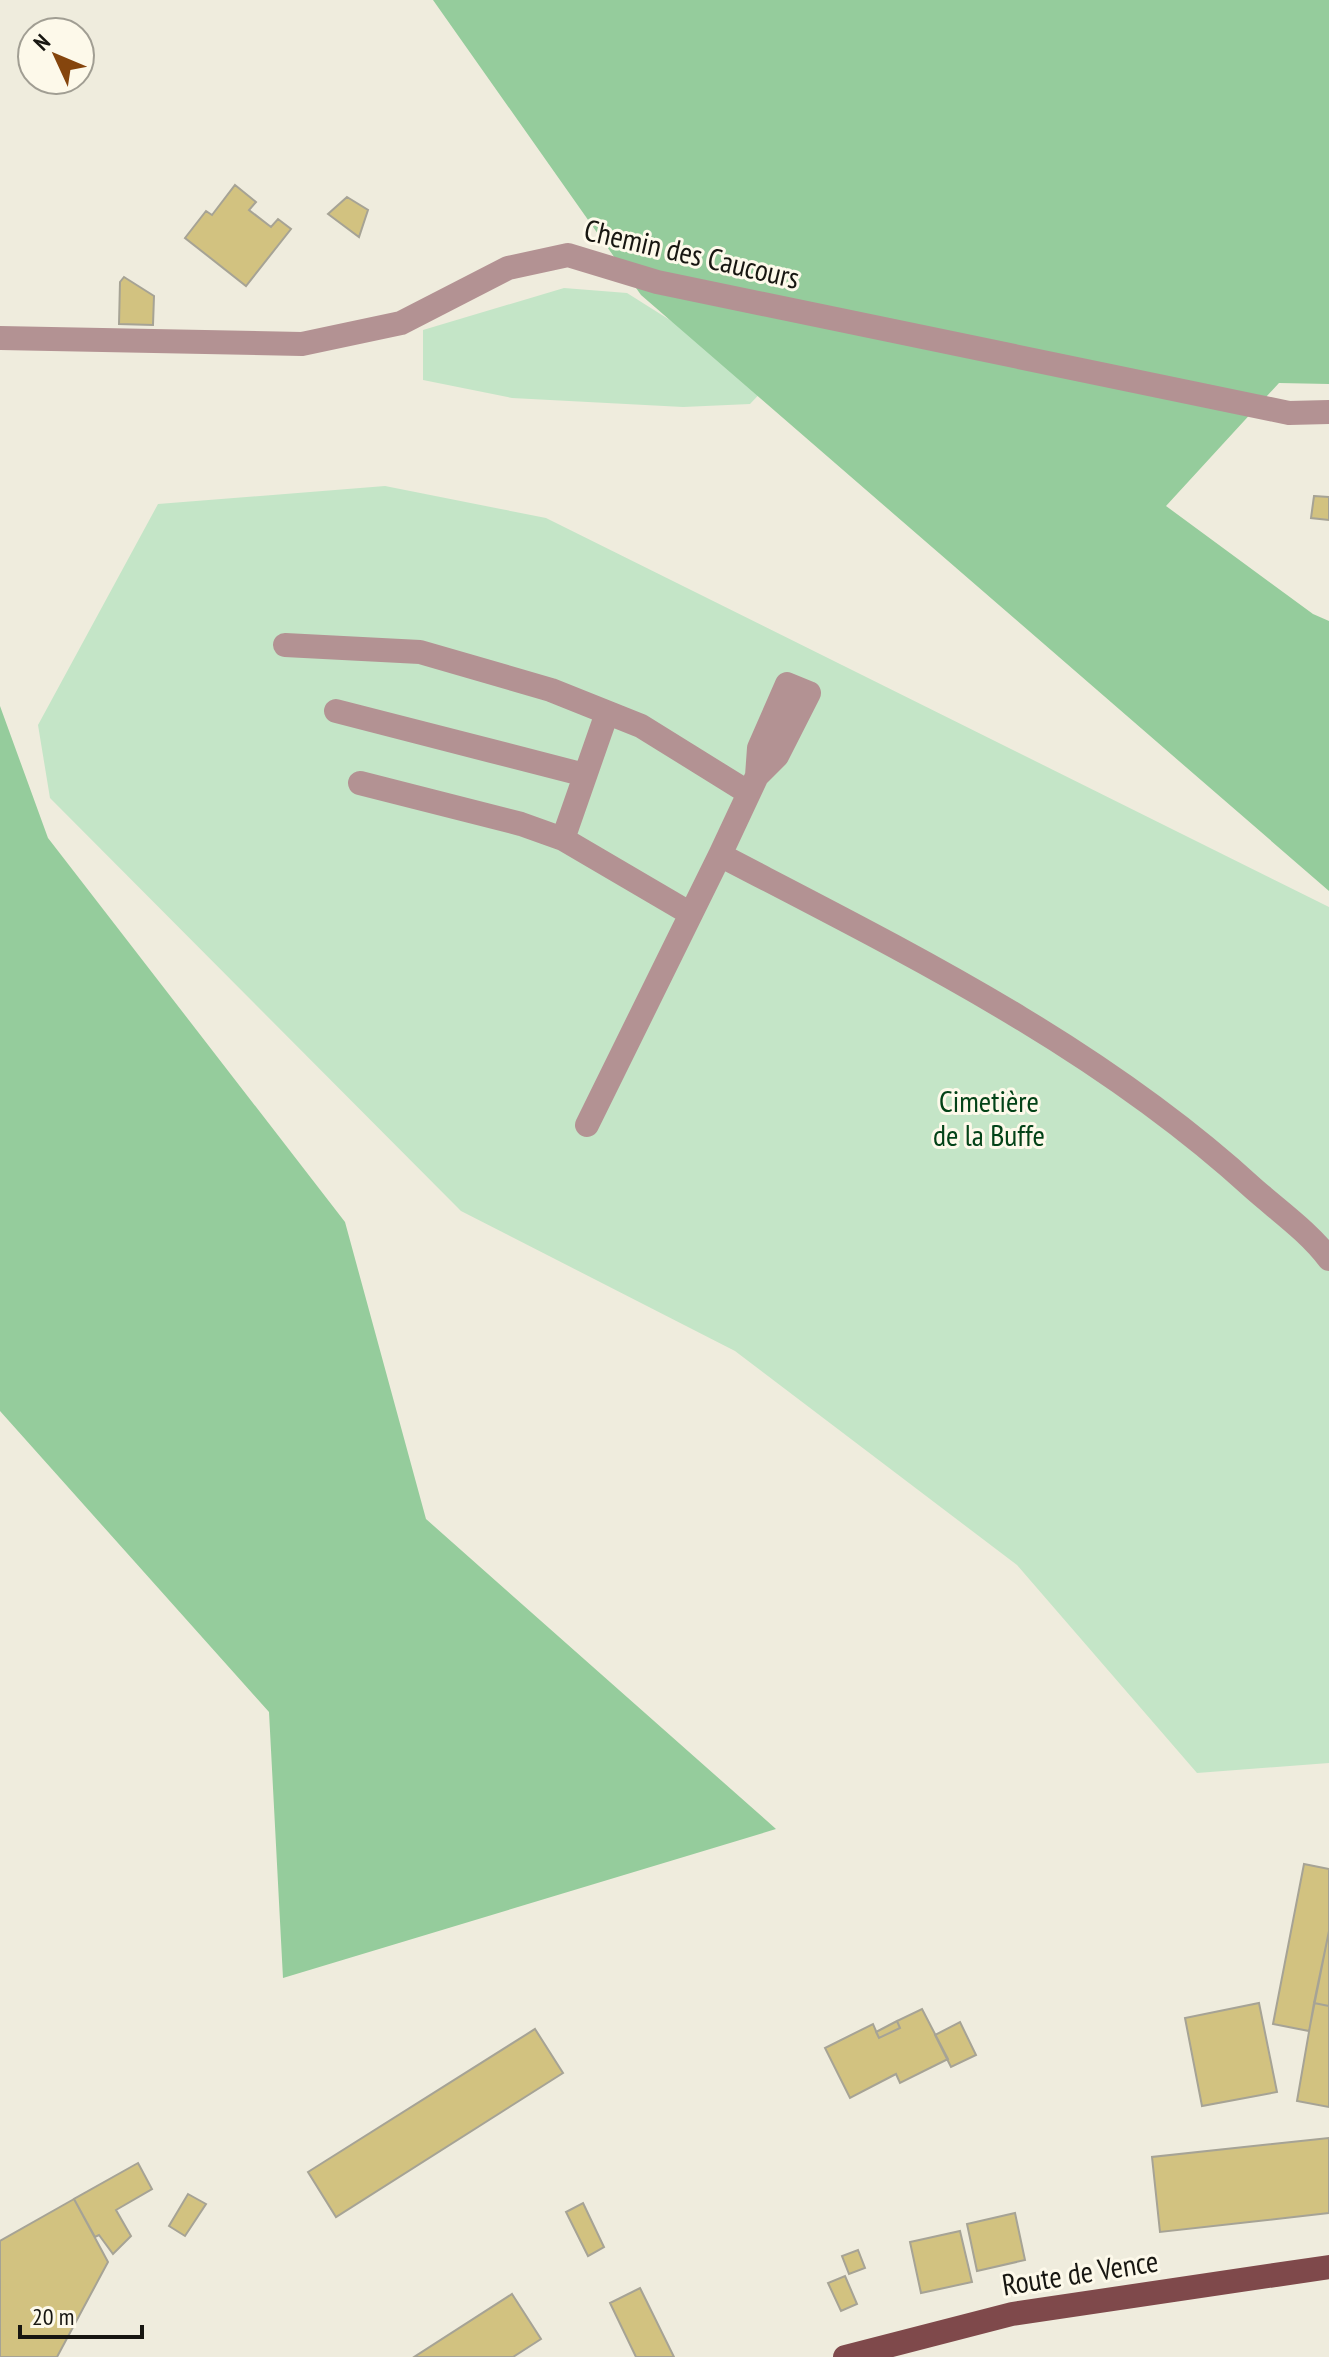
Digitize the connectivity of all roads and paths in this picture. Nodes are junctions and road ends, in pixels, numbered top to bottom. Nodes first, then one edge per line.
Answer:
1 (0, 338) edge
2 (1329, 412) edge
3 (285, 645) dead end
4 (336, 711) dead end
5 (607, 713) junction
6 (585, 775) junction
7 (360, 783) dead end
8 (563, 839) junction
9 (720, 855) junction
10 (691, 914) junction
11 (587, 1125) dead end
12 (1329, 1259) edge
13 (1329, 2267) edge
14 (845, 2357) edge

1 - 2 street, Chemin des Caucours
3 - 5 street
4 - 6 street
5 - 6 street
5 - 9 street
6 - 8 street
7 - 8 street
8 - 10 street
9 - 10 street
9 - 12 street
10 - 11 street
13 - 14 main road, Route de Vence

